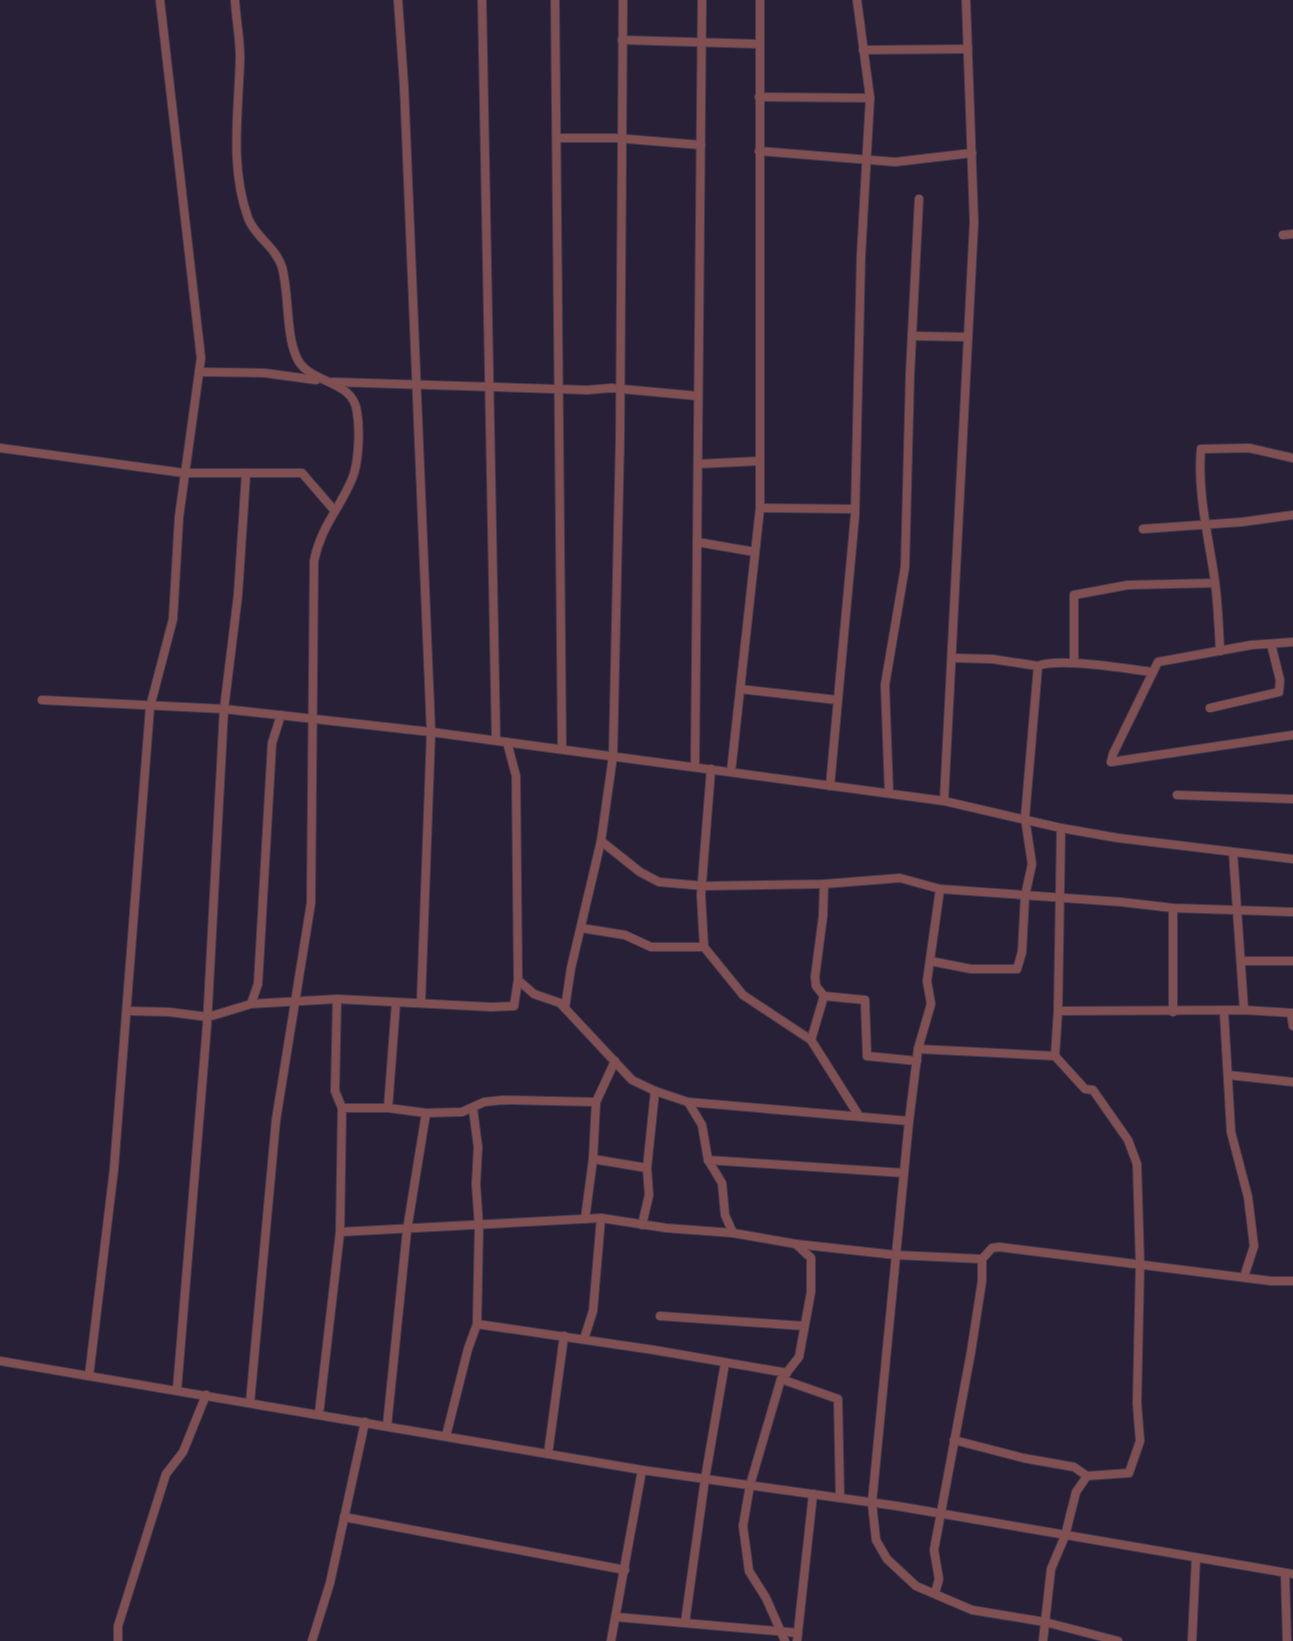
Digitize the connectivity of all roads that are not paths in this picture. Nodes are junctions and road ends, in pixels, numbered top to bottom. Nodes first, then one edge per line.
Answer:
1 (160, 0) edge
2 (235, 0) edge
3 (398, 0) edge
4 (482, 0) edge
5 (555, 0) edge
6 (623, 0) edge
7 (702, 0) edge
8 (760, 0) edge
9 (857, 0) edge
10 (966, 0) edge
11 (622, 40) junction
12 (702, 43) junction
13 (759, 44) junction
14 (968, 49) junction
15 (863, 50) junction
16 (759, 97) junction
17 (870, 98) junction
18 (557, 138) junction
19 (622, 139) junction
20 (701, 145) junction
21 (759, 151) junction
22 (972, 153) junction
23 (867, 159) junction
24 (919, 199) dead end
25 (1293, 234) edge
26 (1284, 235) dead end
27 (912, 336) junction
28 (968, 337) junction
29 (199, 372) junction
30 (332, 382) junction
31 (417, 385) junction
32 (489, 386) junction
33 (559, 388) junction
34 (620, 389) junction
35 (698, 396) junction
36 (0, 448) edge
37 (1293, 458) edge
38 (760, 461) junction
39 (698, 464) junction
40 (184, 473) junction
41 (246, 474) junction
42 (760, 508) junction
43 (855, 509) junction
44 (334, 510) junction
45 (1293, 515) edge
46 (1204, 524) junction
47 (1143, 529) dead end
48 (697, 542) junction
49 (755, 552) junction
50 (1215, 583) junction
51 (1293, 642) edge
52 (1271, 644) junction
53 (1220, 651) junction
54 (952, 658) junction
55 (1074, 663) junction
56 (1038, 666) junction
57 (1153, 672) junction
58 (740, 689) junction
59 (42, 700) dead end
60 (837, 700) junction
61 (150, 707) junction
62 (1210, 708) dead end
63 (224, 709) junction
64 (281, 715) junction
65 (313, 719) junction
66 (431, 732) junction
67 (1293, 735) edge
68 (496, 740) junction
69 (507, 742) junction
70 (562, 749) junction
71 (613, 756) junction
72 (695, 767) junction
73 (711, 769) junction
74 (732, 772) junction
75 (830, 786) junction
76 (889, 794) junction
77 (1177, 794) dead end
78 (1293, 799) edge
79 (944, 801) junction
80 (1025, 818) junction
81 (1061, 828) junction
82 (600, 840) junction
83 (1233, 852) junction
84 (1293, 858) edge
85 (824, 884) junction
86 (704, 886) junction
87 (940, 889) junction
88 (1025, 896) junction
89 (1060, 898) junction
90 (1173, 908) junction
91 (1237, 910) junction
92 (1293, 912) edge
93 (581, 928) junction
94 (704, 947) junction
95 (930, 961) junction
96 (1240, 961) junction
97 (1293, 961) edge
98 (518, 980) junction
99 (824, 996) junction
100 (337, 998) junction
101 (295, 1001) junction
102 (396, 1002) junction
103 (421, 1002) junction
104 (251, 1004) junction
105 (565, 1008) junction
106 (1244, 1010) junction
107 (127, 1011) junction
108 (1058, 1011) junction
109 (1173, 1012) junction
110 (1224, 1012) junction
111 (1292, 1013) edge
112 (208, 1016) junction
113 (1293, 1026) edge
114 (811, 1040) junction
115 (918, 1049) junction
116 (1054, 1056) junction
117 (614, 1061) junction
118 (916, 1061) junction
119 (1228, 1075) junction
120 (1293, 1082) edge
121 (655, 1091) junction
122 (596, 1102) junction
123 (688, 1102) junction
124 (342, 1108) junction
125 (388, 1108) junction
126 (473, 1109) junction
127 (426, 1113) junction
128 (859, 1116) junction
129 (909, 1121) junction
130 (593, 1160) junction
131 (708, 1160) junction
132 (647, 1168) junction
133 (904, 1173) junction
134 (601, 1218) junction
135 (584, 1219) junction
136 (642, 1225) junction
137 (478, 1226) junction
138 (407, 1230) junction
139 (340, 1232) junction
140 (733, 1233) junction
141 (796, 1244) junction
142 (896, 1255) junction
143 (982, 1259) junction
144 (1140, 1264) junction
145 (1244, 1277) junction
146 (1293, 1281) edge
147 (660, 1316) dead end
148 (478, 1324) junction
149 (804, 1326) junction
150 (564, 1336) junction
151 (584, 1339) junction
152 (0, 1361) edge
153 (725, 1362) junction
154 (90, 1376) junction
155 (784, 1376) junction
156 (177, 1390) junction
157 (206, 1395) junction
158 (250, 1402) junction
159 (319, 1414) junction
160 (365, 1422) junction
161 (386, 1426) junction
162 (446, 1436) junction
163 (954, 1440) junction
164 (548, 1454) junction
165 (642, 1470) junction
166 (1087, 1476) junction
167 (705, 1479) junction
168 (750, 1485) junction
169 (813, 1494) junction
170 (840, 1498) junction
171 (872, 1503) junction
172 (940, 1514) junction
173 (344, 1517) junction
174 (1065, 1536) junction
175 (1196, 1558) junction
176 (625, 1570) junction
177 (1289, 1574) edge
178 (935, 1593) junction
179 (616, 1617) junction
180 (1045, 1622) junction
181 (686, 1623) junction
182 (780, 1631) junction
183 (798, 1637) edge
184 (118, 1641) edge
185 (312, 1641) edge
186 (611, 1641) edge
187 (784, 1641) edge
188 (1042, 1641) edge
189 (1118, 1641) edge
190 (1192, 1641) edge
191 (1287, 1641) edge

1 - 29 street
2 - 30 street
3 - 31 street
4 - 32 street
5 - 18 street
6 - 11 street
7 - 12 street
8 - 13 street
9 - 15 street
10 - 14 street
11 - 12 street
11 - 19 street
12 - 13 street
12 - 20 street
13 - 16 street
14 - 15 street
14 - 22 street
15 - 17 street
16 - 17 street
16 - 21 street
17 - 23 street
18 - 19 street
18 - 33 street
19 - 20 street
19 - 34 street
20 - 35 street
21 - 23 street
21 - 38 street
22 - 23 street
22 - 28 street
23 - 43 street
24 - 27 street
25 - 26 street
27 - 28 street
27 - 76 street
28 - 54 street
29 - 30 street
29 - 40 street
30 - 31 street
30 - 44 street
31 - 32 street
31 - 66 street
32 - 33 street
32 - 68 street
33 - 34 street
33 - 70 street
34 - 35 street
34 - 71 street
35 - 39 street
36 - 40 street
37 - 46 street
38 - 39 street
38 - 42 street
39 - 48 street
40 - 41 street
40 - 61 street
41 - 44 street
41 - 63 street
42 - 43 street
42 - 49 street
43 - 60 street
44 - 65 street
45 - 46 street
46 - 47 street
46 - 50 street
48 - 49 street
48 - 72 street
49 - 58 street
50 - 53 street
50 - 55 street
51 - 52 street
52 - 53 street
52 - 62 street
53 - 57 street
54 - 56 street
54 - 79 street
55 - 56 street
55 - 57 street
56 - 80 street
57 - 67 street
58 - 60 street
58 - 74 street
59 - 61 street
60 - 75 street
61 - 63 street
61 - 107 street
63 - 64 street
63 - 112 street
64 - 65 street
64 - 104 street
65 - 66 street
65 - 101 street
66 - 68 street
66 - 103 street
68 - 69 street
69 - 70 street
69 - 98 street
70 - 71 street
71 - 72 street
71 - 82 street
72 - 73 street
73 - 74 street
73 - 86 street
74 - 75 street
75 - 76 street
76 - 79 street
77 - 78 street
79 - 80 street
80 - 81 street
80 - 88 street
81 - 83 street
81 - 89 street
82 - 86 street
82 - 93 street
83 - 84 street
83 - 91 street
85 - 86 street
85 - 87 street
85 - 99 street
86 - 94 street
87 - 88 street
87 - 95 street
88 - 89 street
88 - 95 street
89 - 90 street
89 - 108 street
90 - 91 street
90 - 109 street
91 - 92 street
91 - 96 street
93 - 94 street
93 - 105 street
94 - 114 street
95 - 115 street
96 - 97 street
96 - 106 street
98 - 103 street
98 - 105 street
99 - 114 street
99 - 118 street
100 - 101 street
100 - 102 street
100 - 124 street
101 - 104 street
101 - 158 street
102 - 103 street
102 - 125 street
104 - 112 street
105 - 117 street
106 - 110 street
106 - 111 street
107 - 112 street
107 - 154 street
108 - 109 street
108 - 116 street
109 - 110 street
110 - 119 street
111 - 113 street
112 - 156 street
114 - 128 street
115 - 116 street
115 - 118 street
116 - 144 street
117 - 121 street
117 - 122 street
118 - 129 street
119 - 120 street
119 - 145 street
121 - 123 street
121 - 132 street
122 - 126 street
122 - 130 street
123 - 128 street
123 - 131 street
124 - 125 street
124 - 139 street
125 - 127 street
126 - 127 street
126 - 137 street
127 - 138 street
128 - 129 street
129 - 133 street
130 - 132 street
130 - 135 street
131 - 133 street
131 - 140 street
132 - 136 street
133 - 142 street
134 - 135 street
134 - 136 street
134 - 151 street
135 - 137 street
136 - 140 street
137 - 138 street
137 - 148 street
138 - 139 street
138 - 161 street
139 - 159 street
140 - 141 street
141 - 142 street
141 - 149 street
142 - 143 street
142 - 171 street
143 - 144 street
143 - 163 street
144 - 145 street
144 - 166 street
145 - 146 street
147 - 149 street
148 - 150 street
148 - 162 street
149 - 155 street
150 - 151 street
150 - 164 street
151 - 153 street
152 - 154 street
153 - 155 street
153 - 167 street
154 - 156 street
155 - 168 street
155 - 170 street
156 - 157 street
157 - 158 street
157 - 184 street
158 - 159 street
159 - 160 street
160 - 161 street
160 - 173 street
161 - 162 street
162 - 164 street
163 - 166 street
163 - 172 street
164 - 165 street
165 - 167 street
165 - 176 street
166 - 174 street
167 - 168 street
167 - 181 street
168 - 169 street
168 - 182 street
169 - 170 street
169 - 183 street
170 - 171 street
171 - 172 street
171 - 178 street
172 - 174 street
172 - 178 street
173 - 176 street
173 - 185 street
174 - 175 street
174 - 180 street
175 - 177 street
175 - 190 street
176 - 179 street
177 - 191 street
178 - 180 street
179 - 181 street
179 - 186 street
180 - 188 street
180 - 189 street
181 - 182 street
182 - 183 street
182 - 187 street

